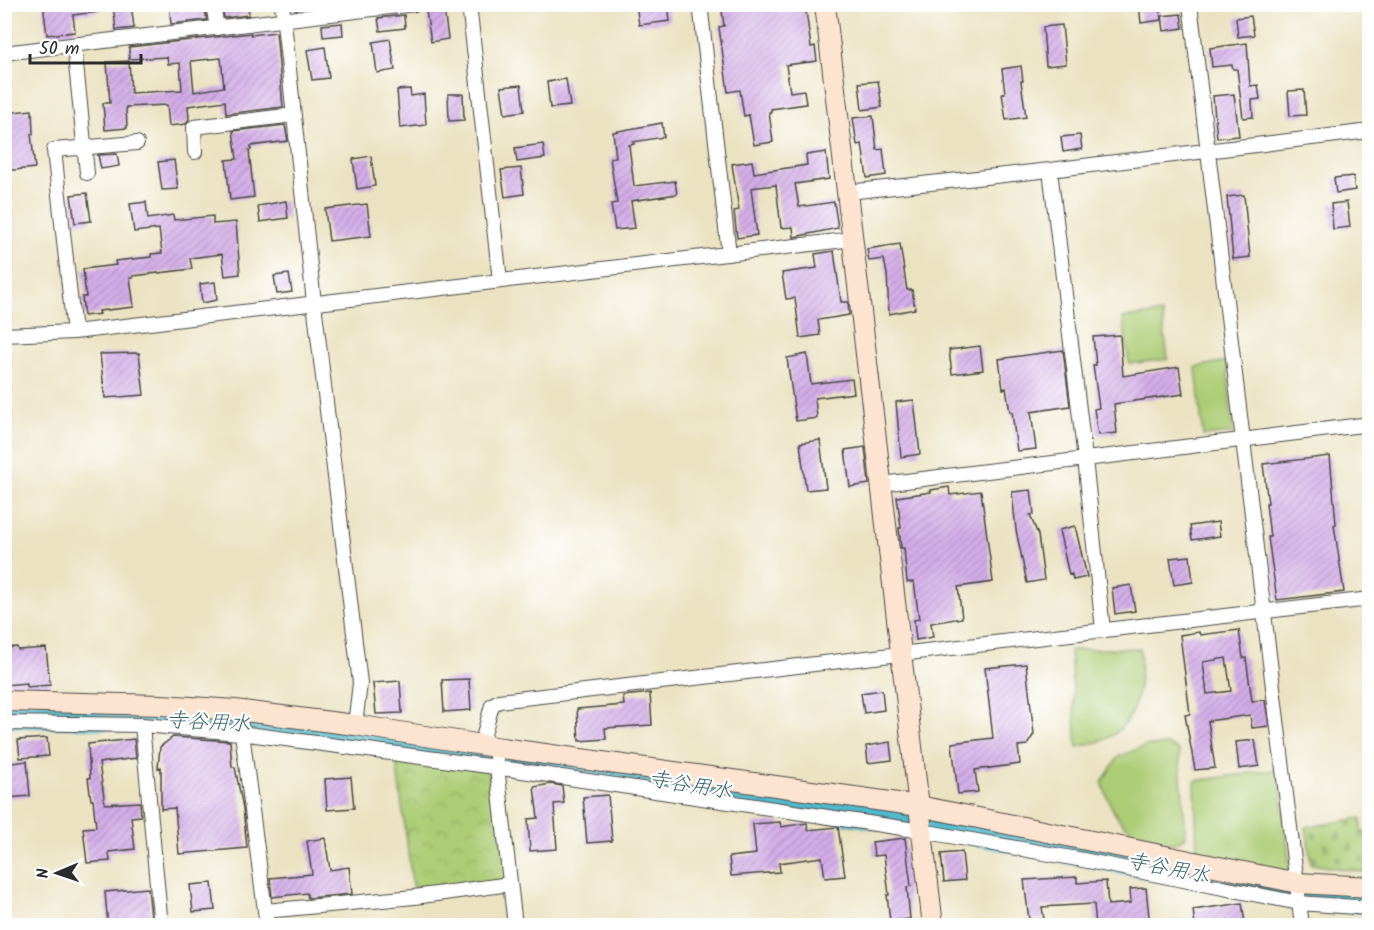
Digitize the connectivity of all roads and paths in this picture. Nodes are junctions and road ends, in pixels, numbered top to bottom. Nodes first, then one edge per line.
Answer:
1 (213, 4) edge
2 (282, 4) edge
3 (415, 4) edge
4 (469, 4) edge
5 (700, 4) edge
6 (825, 4) edge
7 (1190, 4) edge
8 (357, 8) edge
9 (283, 20) junction
10 (217, 28) junction
11 (74, 45) junction
12 (4, 53) edge
13 (294, 115) junction
14 (1370, 131) edge
15 (137, 143) dead end
16 (85, 147) junction
17 (1208, 150) junction
18 (195, 152) dead end
19 (1050, 170) junction
20 (87, 173) dead end
21 (848, 192) junction
22 (853, 239) junction
23 (729, 254) junction
24 (500, 281) junction
25 (314, 303) junction
26 (74, 332) junction
27 (4, 334) edge
28 (1370, 424) edge
29 (1244, 438) junction
30 (1085, 459) junction
31 (882, 483) junction
32 (1370, 599) edge
33 (1264, 611) junction
34 (1102, 630) junction
35 (901, 654) junction
36 (4, 701) edge
37 (241, 722) junction
38 (4, 723) edge
39 (142, 725) junction
40 (355, 725) junction
41 (493, 755) junction
42 (920, 819) junction
43 (510, 884) junction
44 (1370, 887) edge
45 (1298, 893) junction
46 (1370, 908) edge
47 (266, 918) edge
48 (161, 926) edge
49 (515, 926) edge
50 (933, 926) edge
51 (1302, 926) edge

1 - 10 street
2 - 9 street
3 - 8 street
4 - 24 street
5 - 23 street
6 - 21 street
7 - 17 street
8 - 9 street
9 - 10 street
9 - 13 street
10 - 11 street
11 - 12 street
11 - 16 street
13 - 18 street
13 - 25 street
14 - 17 street
15 - 16 street
16 - 20 street
16 - 26 street
17 - 19 street
17 - 29 street
19 - 21 street
19 - 30 street
21 - 22 street
22 - 23 street
22 - 31 street
23 - 24 street
24 - 25 street
25 - 26 street
25 - 40 street
26 - 27 street
28 - 29 street
29 - 30 street
29 - 33 street
30 - 31 street
30 - 34 street
31 - 35 street
32 - 33 street
33 - 34 street
33 - 45 street
34 - 35 street
35 - 41 street
35 - 42 street
36 - 37 street
37 - 39 street
37 - 40 street
37 - 41 street
37 - 47 street
38 - 39 street
39 - 48 street
40 - 41 street
41 - 42 street
41 - 43 street
42 - 45 street
42 - 50 street
43 - 47 street
43 - 49 street
44 - 45 street
45 - 46 street
45 - 51 street

